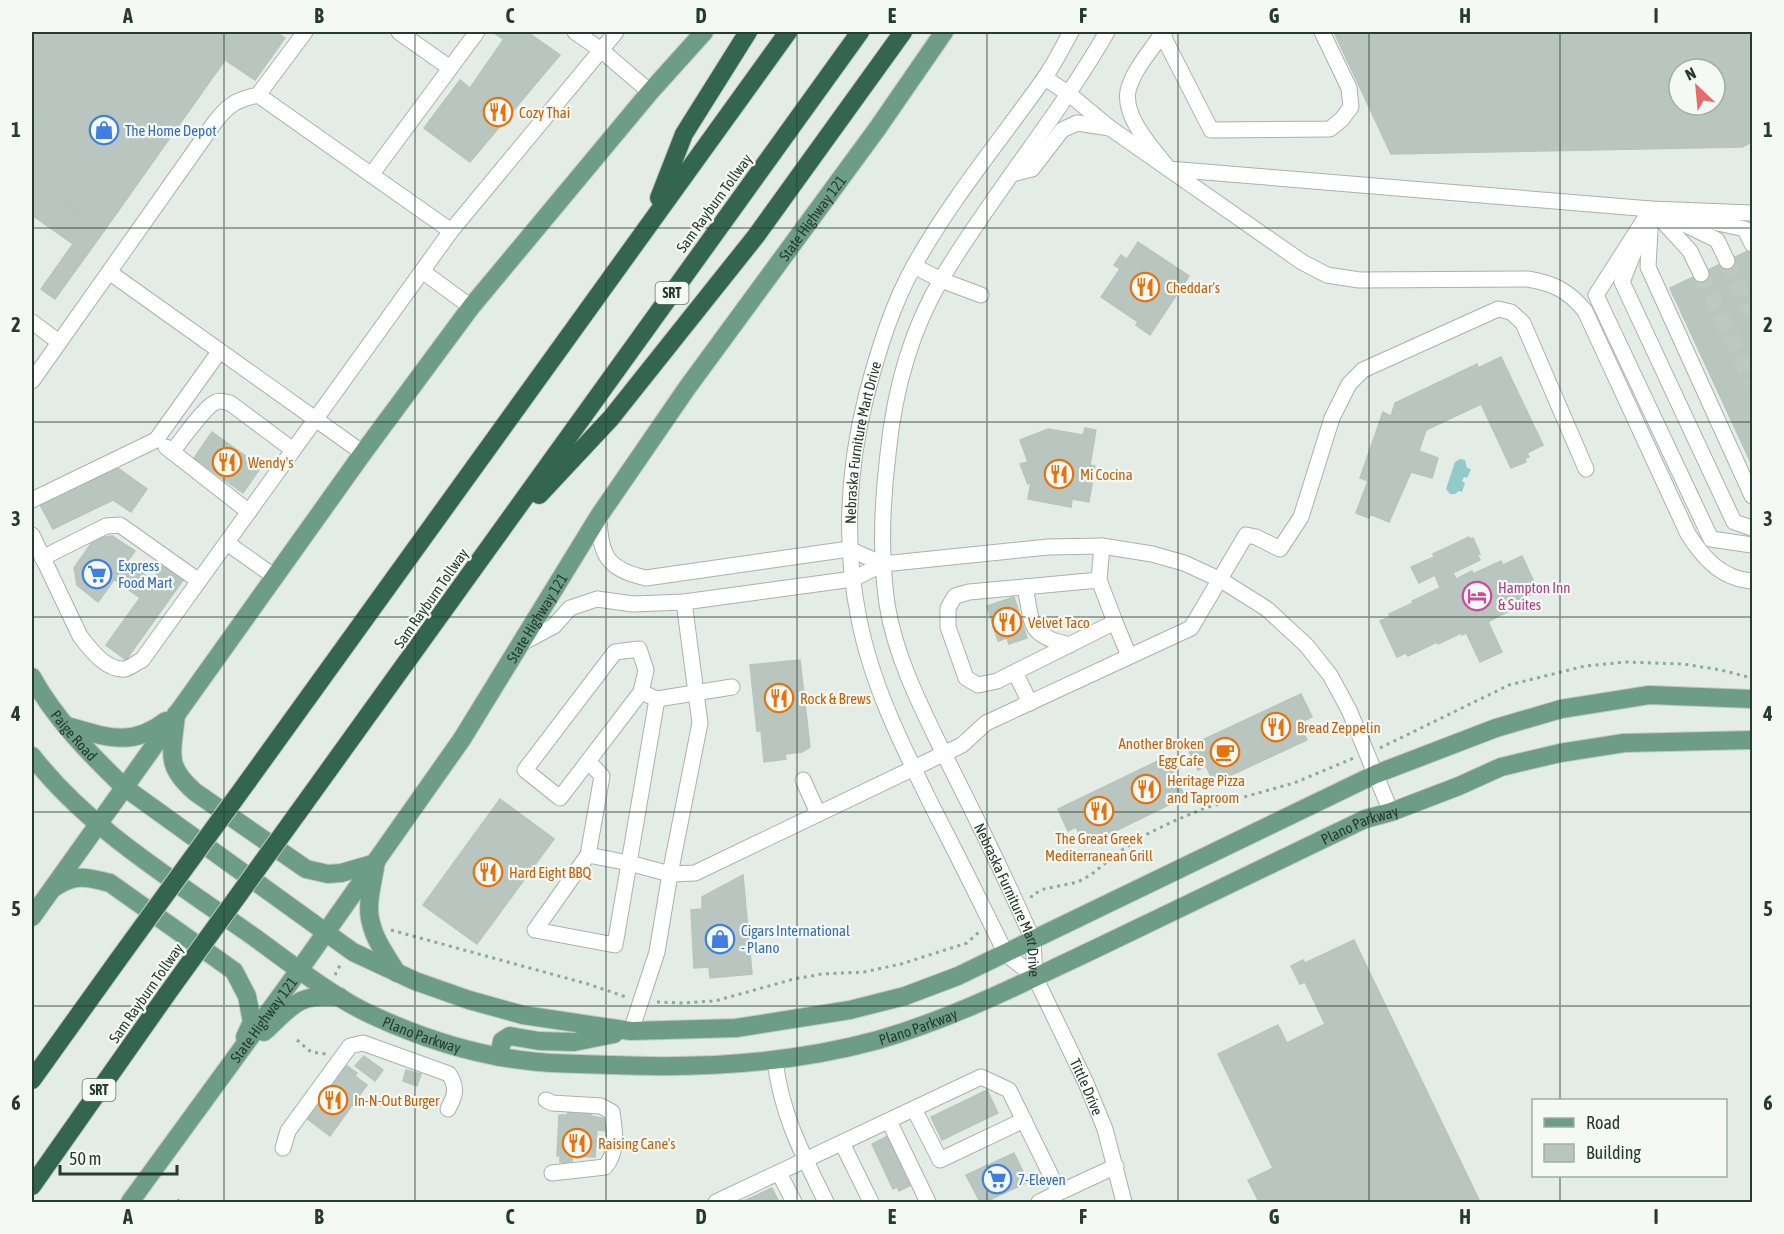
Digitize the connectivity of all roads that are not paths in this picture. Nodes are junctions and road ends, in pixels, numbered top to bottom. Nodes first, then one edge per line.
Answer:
1 (305, 32) edge
2 (399, 32) edge
3 (477, 32) edge
4 (575, 32) edge
5 (616, 32) edge
6 (704, 32) edge
7 (748, 32) edge
8 (788, 32) edge
9 (860, 32) edge
10 (903, 32) edge
11 (944, 32) edge
12 (1071, 32) edge
13 (1107, 32) edge
14 (1322, 32) edge
15 (1164, 33) edge
16 (601, 50) junction
17 (450, 68) junction
18 (1045, 78) junction
19 (650, 92) junction
20 (1069, 94) junction
21 (258, 95) junction
22 (1110, 128) junction
23 (1169, 169) junction
24 (1012, 174) junction
25 (371, 175) junction
26 (1752, 204) edge
27 (1651, 209) junction
28 (1752, 213) edge
29 (649, 223) junction
30 (451, 231) junction
31 (1752, 244) edge
32 (1727, 261) tunnel mouth
33 (914, 266) junction
34 (422, 271) junction
35 (109, 272) junction
36 (1701, 274) tunnel mouth
37 (941, 280) junction
38 (981, 295) dead end
39 (471, 307) junction
40 (32, 322) edge
41 (59, 342) junction
42 (219, 352) junction
43 (32, 381) edge
44 (316, 418) junction
45 (156, 440) junction
46 (293, 450) junction
47 (172, 452) junction
48 (363, 453) junction
49 (1586, 469) dead end
50 (1752, 496) edge
51 (32, 500) edge
52 (249, 512) junction
53 (599, 516) junction
54 (1752, 528) edge
55 (32, 535) edge
56 (226, 543) junction
57 (1752, 545) edge
58 (1102, 546) junction
59 (849, 549) junction
60 (484, 554) junction
61 (42, 558) junction
62 (883, 564) junction
63 (275, 577) junction
64 (853, 579) junction
65 (1099, 580) junction
66 (1221, 580) junction
67 (199, 581) junction
68 (1752, 581) edge
69 (1025, 587) junction
70 (684, 602) junction
71 (1114, 622) junction
72 (522, 642) junction
73 (1070, 645) junction
74 (1129, 656) junction
75 (1015, 672) junction
76 (32, 677) edge
77 (732, 687) dead end
78 (641, 692) junction
79 (696, 692) junction
80 (657, 699) junction
81 (1752, 699) edge
82 (1030, 703) junction
83 (176, 712) junction
84 (67, 726) junction
85 (1752, 740) edge
86 (944, 753) junction
87 (32, 756) edge
88 (588, 761) junction
89 (913, 768) junction
90 (1376, 774) junction
91 (803, 780) dead end
92 (123, 787) junction
93 (1391, 812) junction
94 (818, 813) junction
95 (97, 824) junction
96 (588, 855) junction
97 (376, 863) junction
98 (629, 863) junction
99 (670, 874) junction
100 (49, 891) junction
101 (32, 917) edge
102 (326, 934) junction
103 (1033, 940) junction
104 (1006, 954) junction
105 (300, 969) junction
106 (397, 973) junction
107 (1035, 978) junction
108 (340, 997) junction
109 (631, 1031) junction
110 (236, 1057) junction
111 (499, 1057) junction
112 (775, 1061) junction
113 (32, 1080) edge
114 (546, 1100) dead end
115 (448, 1109) dead end
116 (914, 1109) junction
117 (1024, 1120) junction
118 (889, 1121) junction
119 (842, 1143) junction
120 (283, 1148) dead end
121 (805, 1160) junction
122 (1116, 1166) junction
123 (552, 1173) dead end
124 (779, 1173) junction
125 (32, 1186) edge
126 (1050, 1199) edge
127 (725, 1201) edge
128 (130, 1203) edge
129 (794, 1203) edge
130 (826, 1203) edge
131 (871, 1203) edge
132 (928, 1203) edge
133 (1124, 1203) edge

1 - 21 street
2 - 17 street
3 - 17 street
4 - 16 street
5 - 16 street
6 - 19 main road
7 - 29 highway
8 - 29 highway
9 - 60 highway, Sam Rayburn Tollway / SRT
10 - 60 highway
11 - 53 main road, State Highway 121
12 - 18 street, Nebraska Furniture Mart Drive
13 - 20 street, Nebraska Furniture Mart Drive
14 - 15 street
15 - 23 street
16 - 19 street
16 - 30 street
17 - 25 street
18 - 20 street
18 - 33 street, Nebraska Furniture Mart Drive
19 - 39 main road
20 - 22 street
20 - 24 street, Nebraska Furniture Mart Drive
21 - 25 street
21 - 35 street
22 - 23 street
22 - 24 street
23 - 27 street
23 - 68 street
24 - 37 street, Nebraska Furniture Mart Drive
25 - 30 street
26 - 27 street
27 - 28 street
27 - 31 street
27 - 32 street
27 - 36 street
27 - 50 street
27 - 54 street
27 - 57 street
29 - 113 highway, bridge
30 - 34 street
33 - 37 street
33 - 59 street, Nebraska Furniture Mart Drive
34 - 39 street
34 - 44 street
35 - 41 street
35 - 42 street
37 - 38 street
37 - 62 street, Nebraska Furniture Mart Drive
39 - 48 main road
40 - 41 street
41 - 43 street
42 - 44 street
42 - 45 street
44 - 46 street
44 - 48 street
45 - 47 street
45 - 51 street
46 - 47 street
46 - 52 street
47 - 52 street
48 - 63 main road
49 - 66 street
52 - 56 street
53 - 59 street
53 - 72 main road, State Highway 121
55 - 61 street
56 - 63 street
56 - 67 street
58 - 62 street
58 - 65 street
58 - 66 street
59 - 62 street
59 - 64 street, Nebraska Furniture Mart Drive
60 - 125 highway, Sam Rayburn Tollway / SRT, bridge
61 - 67 street
61 - 67 street
62 - 64 street
62 - 86 street, Nebraska Furniture Mart Drive
63 - 83 main road
64 - 70 street
64 - 89 street, Nebraska Furniture Mart Drive
65 - 69 street
65 - 71 street
66 - 74 street
66 - 90 street
69 - 73 street
69 - 75 street
70 - 72 street
70 - 79 street
71 - 73 street
71 - 74 street
72 - 97 main road, State Highway 121
73 - 75 street
74 - 82 street
75 - 82 street
76 - 84 main road, Paige Road
77 - 79 street
78 - 80 street
78 - 88 street
78 - 88 street
79 - 80 street
79 - 99 street
80 - 98 street
81 - 90 main road
82 - 86 street
83 - 84 main road
83 - 92 main road
83 - 97 main road
84 - 92 main road, Paige Road
85 - 93 main road, Plano Parkway
86 - 89 street
86 - 103 street, Nebraska Furniture Mart Drive
87 - 95 main road
88 - 96 street
89 - 94 street
89 - 104 street, Nebraska Furniture Mart Drive
90 - 93 street
90 - 103 main road
91 - 94 street
92 - 95 main road
92 - 102 main road
93 - 107 main road, Plano Parkway
94 - 99 street
95 - 100 main road
95 - 105 main road, Plano Parkway
96 - 98 street
96 - 98 street
97 - 102 main road, State Highway 121
97 - 106 main road
98 - 99 street
99 - 109 street
100 - 101 main road
100 - 110 main road
102 - 105 main road, State Highway 121
102 - 106 main road
103 - 104 main road
103 - 107 street, Nebraska Furniture Mart Drive
104 - 107 street, Nebraska Furniture Mart Drive
104 - 109 main road
105 - 108 main road, Plano Parkway
105 - 110 main road, State Highway 121
106 - 109 main road
107 - 112 main road, Plano Parkway
107 - 122 street, Tittle Drive
108 - 110 main road
108 - 111 main road, Plano Parkway
109 - 111 main road
110 - 128 main road, State Highway 121
111 - 112 main road, Plano Parkway
112 - 121 street
114 - 123 street
115 - 120 street
116 - 117 street
116 - 117 street
116 - 118 street
117 - 126 street
118 - 119 street
118 - 132 street
119 - 121 street
119 - 131 street
121 - 124 street
121 - 130 street
122 - 126 street
122 - 133 street, Tittle Drive
124 - 127 street
124 - 129 street

